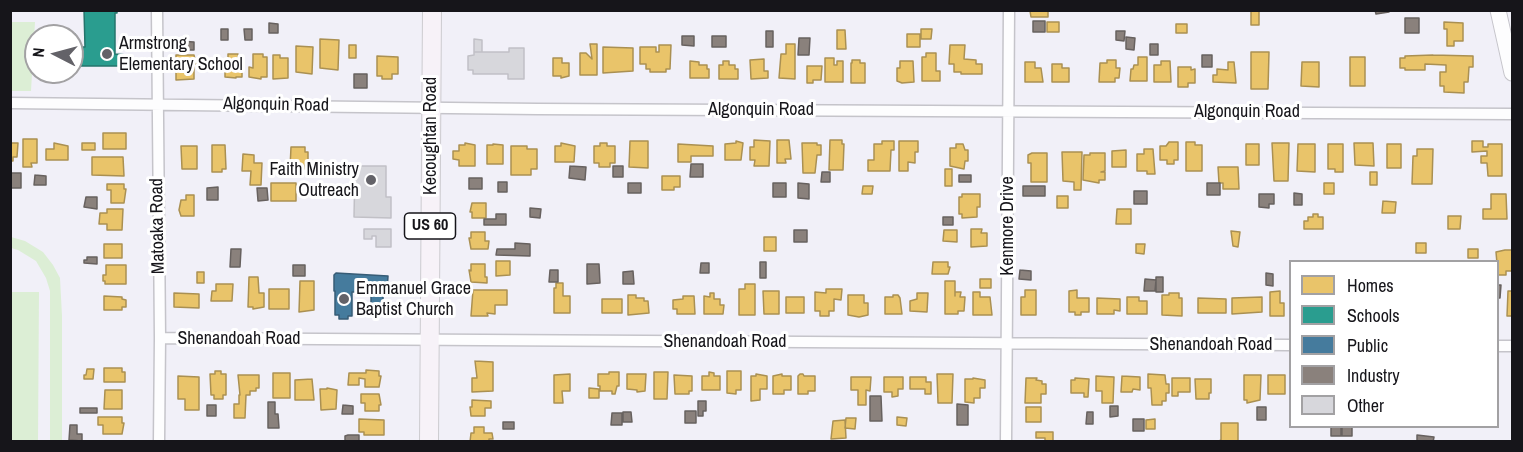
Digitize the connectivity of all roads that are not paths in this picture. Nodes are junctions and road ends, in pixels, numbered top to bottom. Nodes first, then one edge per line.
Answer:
1 (157, 10) edge
2 (432, 10) edge
3 (1009, 10) edge
4 (1498, 10) edge
5 (1512, 73) edge
6 (10, 104) edge
7 (157, 104) junction
8 (431, 107) junction
9 (1008, 111) junction
10 (1512, 114) edge
11 (160, 338) junction
12 (430, 341) junction
13 (1007, 344) junction
14 (1289, 345) edge
15 (159, 441) edge
16 (429, 441) edge
17 (1006, 441) edge

1 - 7 street, Matoaka Road
2 - 8 main road, Kecoughtan Road / US 60
3 - 9 street, Kenmore Drive
4 - 5 main road
6 - 7 street, Algonquin Road
7 - 8 street, Algonquin Road
7 - 11 street, Matoaka Road
8 - 9 street, Algonquin Road
8 - 12 main road, Kecoughtan Road / US 60
9 - 10 street, Algonquin Road
9 - 13 street, Kenmore Drive
11 - 12 street, Shenandoah Road
11 - 15 street, Matoaka Road
12 - 13 street, Shenandoah Road
12 - 16 main road, Kecoughtan Road / US 60
13 - 14 street, Shenandoah Road
13 - 17 street, Kenmore Drive

